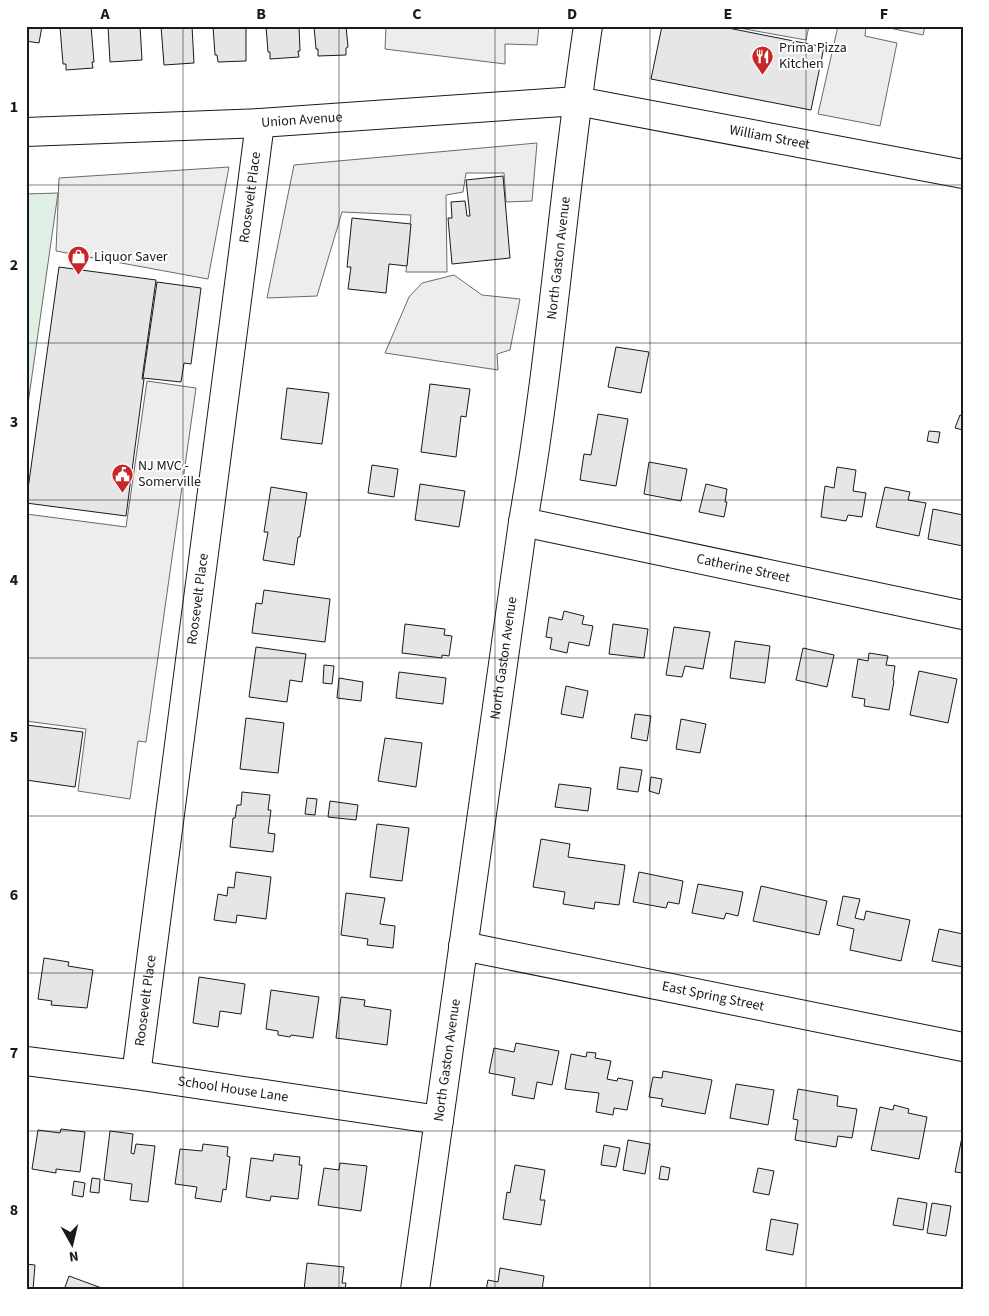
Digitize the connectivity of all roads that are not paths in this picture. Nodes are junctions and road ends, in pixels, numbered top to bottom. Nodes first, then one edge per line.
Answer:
1 (588, 26) edge
2 (577, 101) junction
3 (260, 123) junction
4 (26, 132) edge
5 (963, 174) edge
6 (523, 522) junction
7 (963, 615) edge
8 (464, 946) junction
9 (963, 1047) edge
10 (26, 1061) edge
11 (136, 1075) junction
12 (439, 1120) junction
13 (415, 1290) edge

1 - 2 street, North Gaston Avenue
2 - 3 street, Union Avenue
2 - 5 street, William Street
2 - 6 street, North Gaston Avenue
3 - 4 street, Union Avenue
3 - 11 street, Roosevelt Place
6 - 7 street, Catherine Street
6 - 8 street, North Gaston Avenue
8 - 9 street, East Spring Street
8 - 12 street, North Gaston Avenue
10 - 11 street, School House Lane
11 - 12 street, School House Lane
12 - 13 street, North Gaston Avenue

